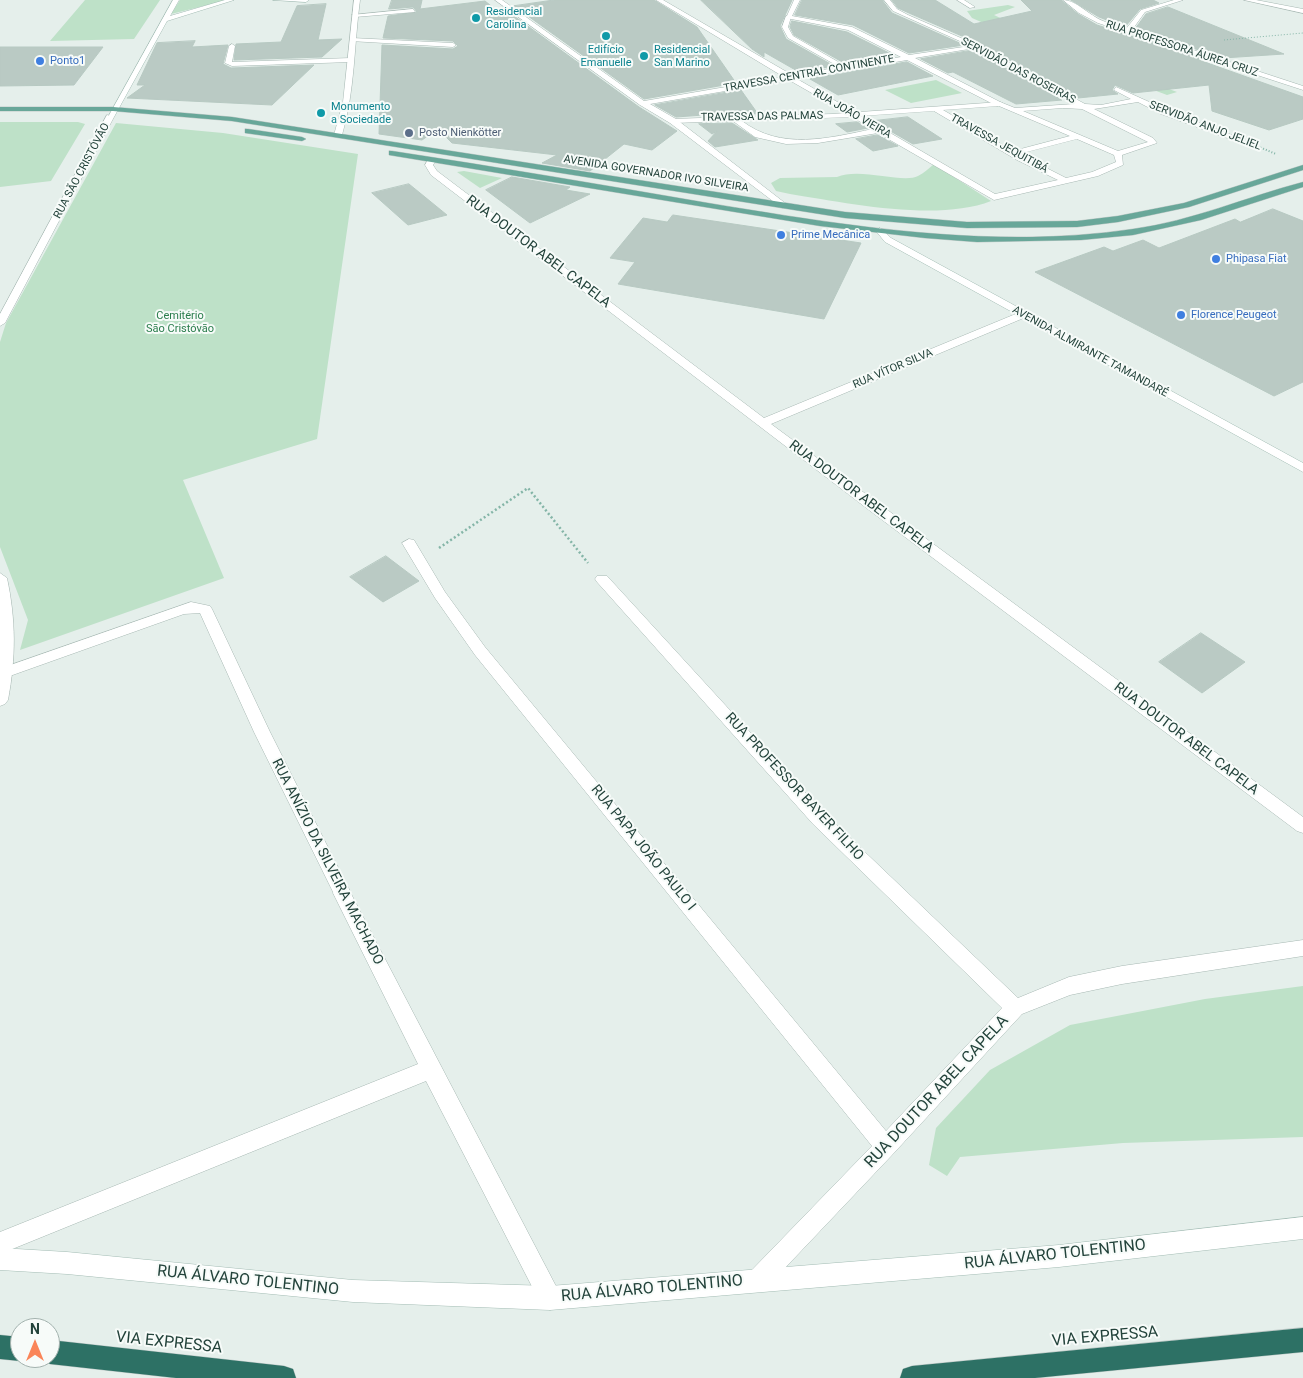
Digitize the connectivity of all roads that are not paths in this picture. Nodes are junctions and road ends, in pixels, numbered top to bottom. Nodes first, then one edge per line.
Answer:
1 (176, 0) edge
2 (231, 0) edge
3 (276, 0) edge
4 (306, 0) edge
5 (358, 0) edge
6 (498, 0) edge
7 (659, 0) edge
8 (796, 0) edge
9 (888, 0) edge
10 (960, 0) edge
11 (1066, 0) edge
12 (1180, 0) edge
13 (1247, 0) edge
14 (972, 7) dead end
15 (413, 11) dead end
16 (1303, 11) edge
17 (355, 15) junction
18 (788, 17) junction
19 (164, 20) junction
20 (1127, 32) junction
21 (352, 40) junction
22 (453, 45) dead end
23 (232, 46) dead end
24 (975, 46) junction
25 (910, 57) junction
26 (351, 60) junction
27 (845, 68) junction
28 (791, 78) junction
29 (1116, 88) dead end
30 (1303, 88) edge
31 (1138, 100) junction
32 (643, 103) junction
33 (1000, 104) junction
34 (1084, 107) junction
35 (63, 108) junction
36 (934, 108) junction
37 (0, 109) edge
38 (1016, 109) junction
39 (112, 113) junction
40 (852, 114) junction
41 (0, 117) edge
42 (54, 117) junction
43 (732, 117) junction
44 (673, 121) junction
45 (222, 128) dead end
46 (240, 130) dead end
47 (880, 130) junction
48 (338, 135) junction
49 (1076, 137) junction
50 (1233, 137) road end
51 (444, 151) junction
52 (1014, 153) junction
53 (1118, 154) junction
54 (432, 160) junction
55 (1303, 167) edge
56 (1064, 180) junction
57 (1303, 184) edge
58 (1238, 189) junction
59 (1263, 198) junction
60 (782, 205) junction
61 (880, 231) junction
62 (1022, 315) junction
63 (0, 323) edge
64 (763, 423) junction
65 (1303, 468) edge
66 (409, 543) dead end
67 (0, 578) edge
68 (602, 579) road end
69 (6, 672) junction
70 (0, 700) edge
71 (1303, 826) edge
72 (1303, 948) edge
73 (1015, 1008) junction
74 (431, 1069) junction
75 (886, 1147) junction
76 (1303, 1228) edge
77 (0, 1242) edge
78 (0, 1259) edge
79 (758, 1280) junction
80 (550, 1298) junction
81 (1303, 1340) edge
82 (60, 1353) edge
83 (284, 1378) edge
84 (912, 1378) edge

1 - 19 street, RUA SÃO CRISTÓVÃO
2 - 19 street
3 - 4 street
5 - 17 street
6 - 32 street
7 - 28 street, RUA JOÃO VIEIRA
8 - 18 street
9 - 24 street, SERVIDÃO DAS ROSEIRAS
10 - 14 street
11 - 20 street, RUA PROFESSORA ÁUREA CRUZ
12 - 20 street
13 - 16 street
15 - 17 street
17 - 21 street
18 - 25 street
18 - 27 street
19 - 39 street, RUA SÃO CRISTÓVÃO
20 - 30 street, RUA PROFESSORA ÁUREA CRUZ
21 - 22 street
21 - 26 street
23 - 26 street
24 - 25 street, TRAVESSA CENTRAL CONTINENTE
24 - 34 street, SERVIDÃO DAS ROSEIRAS
25 - 27 street, TRAVESSA CENTRAL CONTINENTE
25 - 33 street
26 - 48 street
27 - 28 street, TRAVESSA CENTRAL CONTINENTE
28 - 32 street, TRAVESSA CENTRAL CONTINENTE
28 - 40 street, RUA JOÃO VIEIRA
29 - 31 street, SERVIDÃO ANJO JELIEL
31 - 34 street
31 - 50 street, SERVIDÃO ANJO JELIEL
32 - 44 street
33 - 36 street, TRAVESSA DAS PALMAS
33 - 38 street
34 - 38 street
34 - 53 street, SERVIDÃO DAS ROSEIRAS
35 - 37 main road, AVENIDA GOVERNADOR IVO SILVEIRA
35 - 39 main road, AVENIDA GOVERNADOR IVO SILVEIRA
35 - 42 main road
36 - 40 street, TRAVESSA DAS PALMAS
36 - 52 street, TRAVESSA JEQUITIBÁ
38 - 49 street
39 - 42 main road, AVENIDA GOVERNADOR IVO SILVEIRA
39 - 45 main road, AVENIDA GOVERNADOR IVO SILVEIRA
39 - 48 main road, AVENIDA GOVERNADOR IVO SILVEIRA
39 - 63 street, RUA SÃO CRISTÓVÃO
40 - 43 street, TRAVESSA DAS PALMAS
40 - 47 street, RUA JOÃO VIEIRA
41 - 42 main road, AVENIDA GOVERNADOR IVO SILVEIRA
43 - 44 street, TRAVESSA DAS PALMAS
43 - 47 street
44 - 60 street
46 - 54 main road, AVENIDA GOVERNADOR IVO SILVEIRA
47 - 56 street, RUA JOÃO VIEIRA
48 - 51 main road, AVENIDA GOVERNADOR IVO SILVEIRA
49 - 52 street
49 - 53 street
51 - 54 main road
51 - 60 main road, AVENIDA GOVERNADOR IVO SILVEIRA
52 - 56 street, TRAVESSA JEQUITIBÁ
53 - 56 street
54 - 61 main road, AVENIDA GOVERNADOR IVO SILVEIRA
54 - 64 street, RUA DOUTOR ABEL CAPELA
55 - 58 main road, AVENIDA GOVERNADOR IVO SILVEIRA
57 - 59 main road, AVENIDA GOVERNADOR IVO SILVEIRA
58 - 59 main road
58 - 60 main road, AVENIDA GOVERNADOR IVO SILVEIRA
59 - 61 main road, AVENIDA GOVERNADOR IVO SILVEIRA
61 - 62 street, AVENIDA ALMIRANTE TAMANDARÉ
62 - 64 street, RUA VÍTOR SILVA
62 - 65 street, AVENIDA ALMIRANTE TAMANDARÉ
64 - 71 street, RUA DOUTOR ABEL CAPELA
66 - 75 street, RUA PAPA JOÃO PAULO I
67 - 69 street
68 - 73 street, RUA PROFESSOR BAYER FILHO
69 - 70 street
69 - 74 street, RUA ANÍZIO DA SILVEIRA MACHADO
72 - 73 street, RUA DOUTOR ABEL CAPELA
73 - 75 street, RUA DOUTOR ABEL CAPELA
74 - 77 street
74 - 80 street, RUA ANÍZIO DA SILVEIRA MACHADO
75 - 79 street, RUA DOUTOR ABEL CAPELA
76 - 79 street, RUA ÁLVARO TOLENTINO
78 - 80 street, RUA ÁLVARO TOLENTINO
79 - 80 street, RUA ÁLVARO TOLENTINO
81 - 84 highway, VIA EXPRESSA
82 - 83 highway, VIA EXPRESSA

